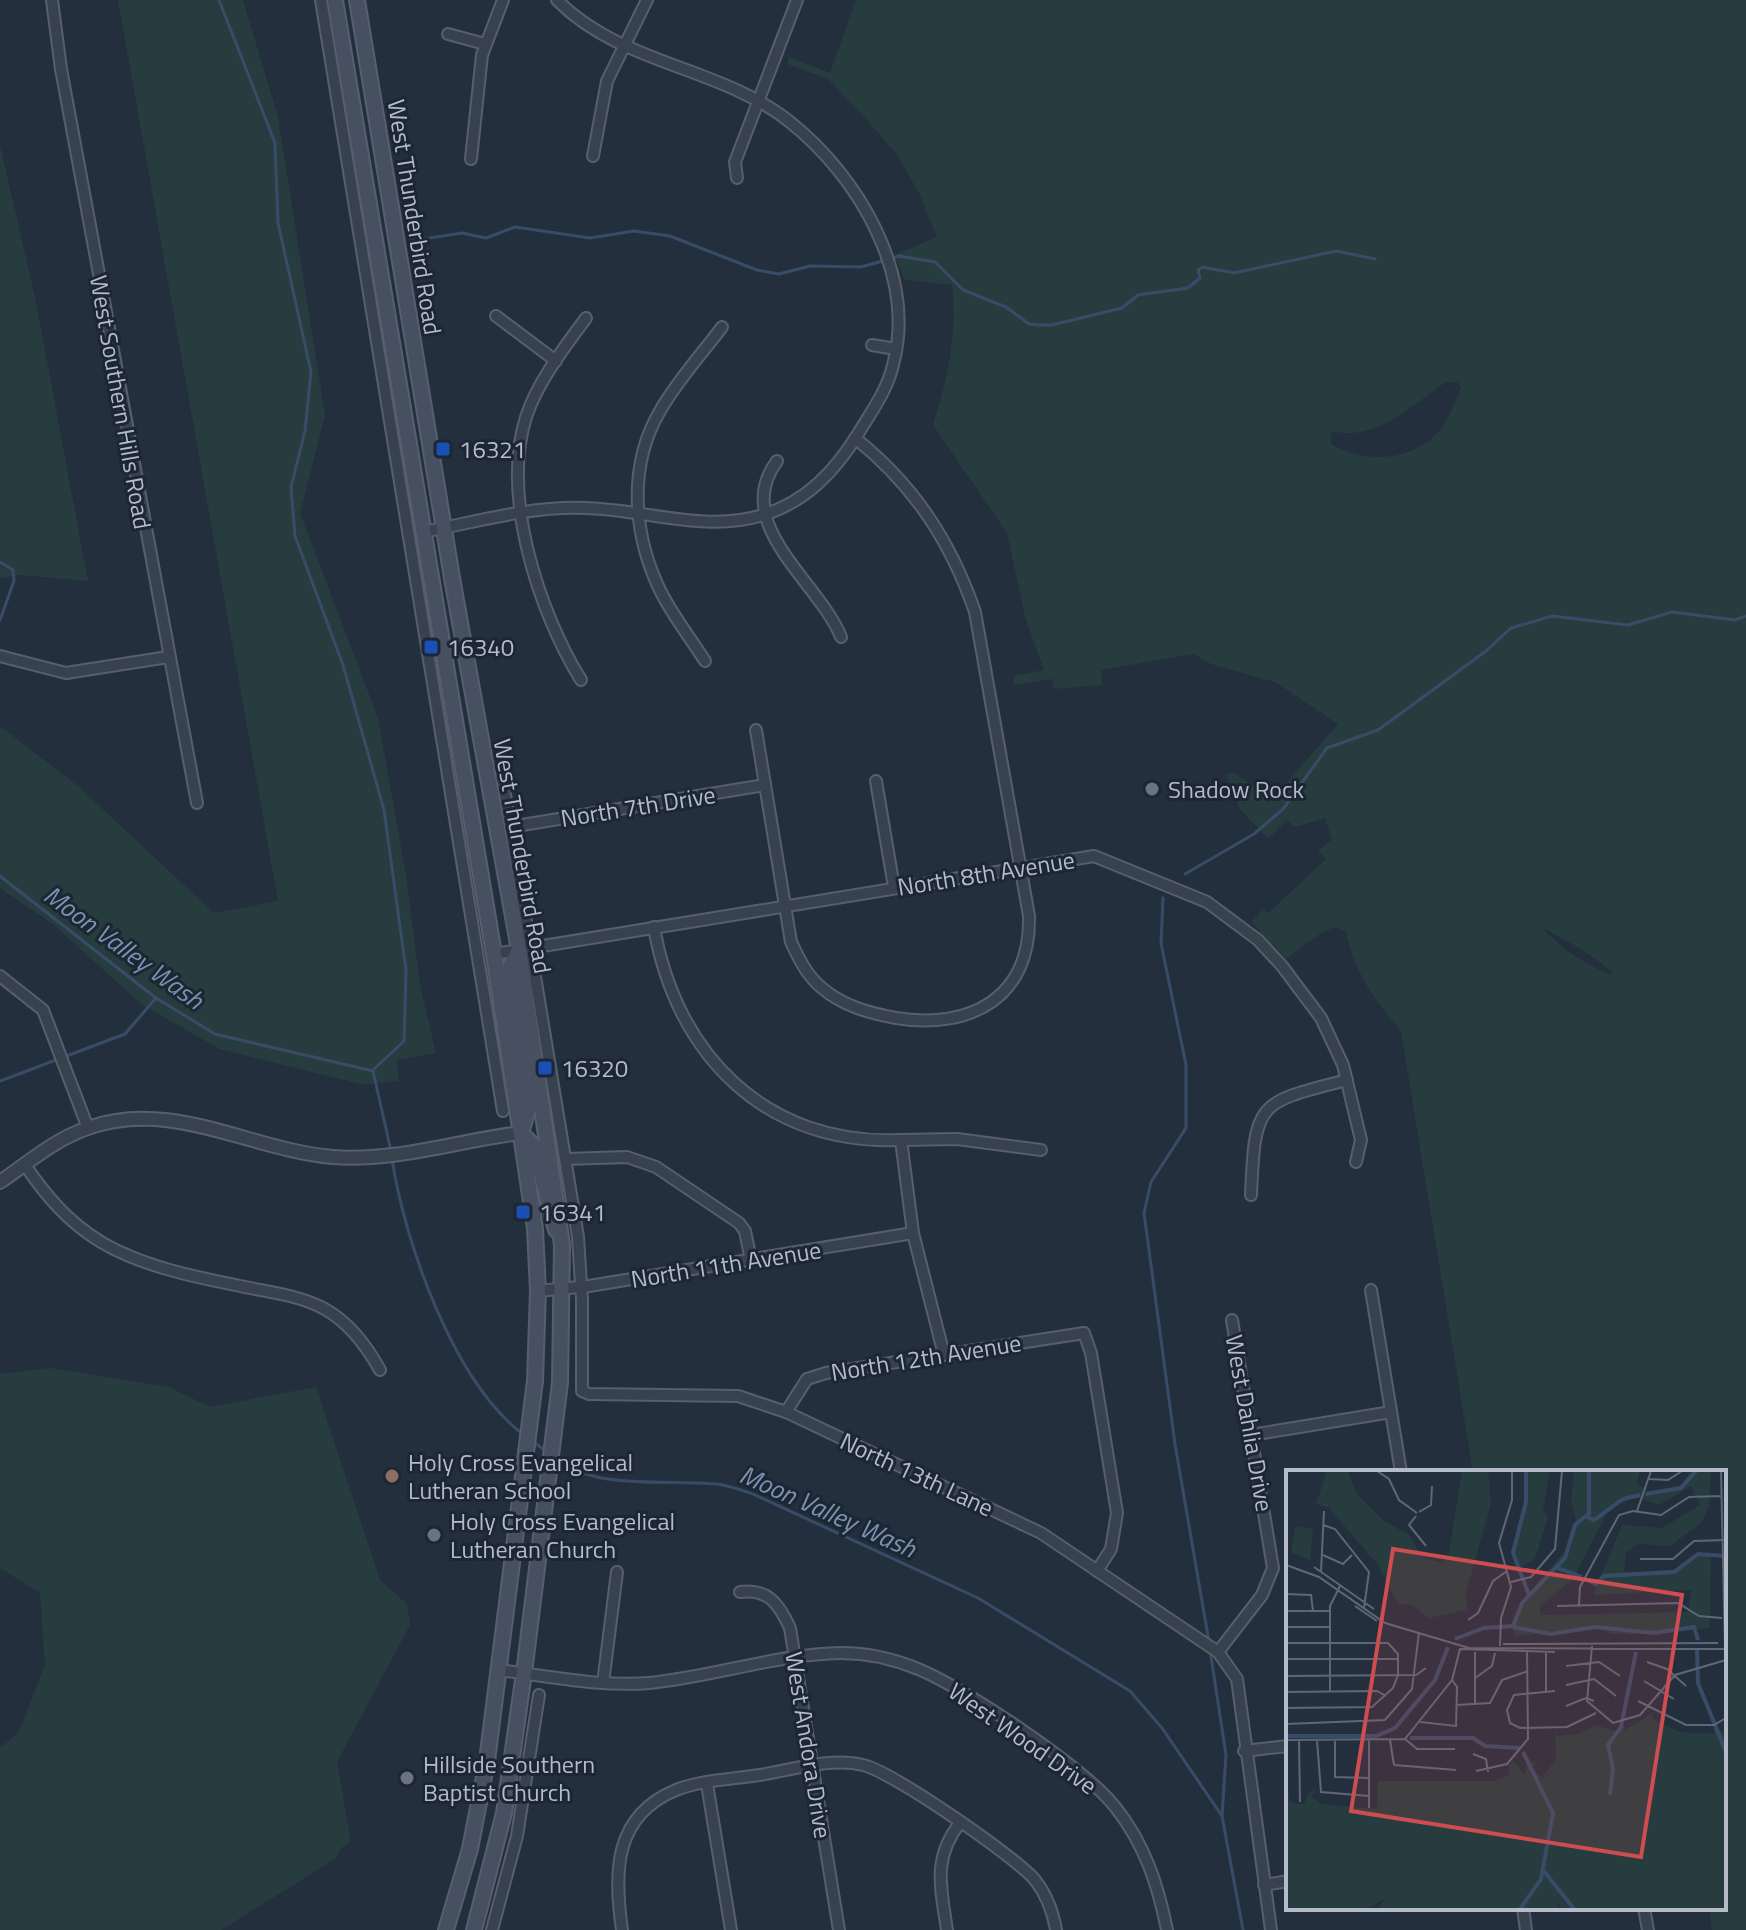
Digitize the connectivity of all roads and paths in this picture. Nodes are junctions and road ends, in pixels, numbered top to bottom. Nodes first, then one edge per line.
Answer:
1 (52, 0) edge
2 (321, 0) edge
3 (335, 0) edge
4 (357, 0) edge
5 (503, 0) edge
6 (557, 0) edge
7 (647, 0) edge
8 (797, 0) edge
9 (448, 34) dead end
10 (485, 44) junction
11 (622, 46) junction
12 (757, 99) junction
13 (593, 156) dead end
14 (471, 159) dead end
15 (737, 178) dead end
16 (400, 261) junction
17 (379, 264) junction
18 (496, 316) dead end
19 (586, 318) dead end
20 (722, 327) dead end
21 (872, 345) dead end
22 (896, 349) junction
23 (556, 361) junction
24 (855, 438) junction
25 (777, 461) dead end
26 (523, 514) junction
27 (638, 514) junction
28 (766, 514) junction
29 (444, 528) junction
30 (423, 532) junction
31 (452, 578) junction
32 (424, 583) junction
33 (841, 637) dead end
34 (0, 656) edge
35 (168, 657) junction
36 (705, 661) dead end
37 (581, 680) dead end
38 (756, 730) dead end
39 (501, 770) dead end
40 (876, 781) dead end
41 (765, 785) junction
42 (197, 803) dead end
43 (510, 827) junction
44 (1021, 866) junction
45 (894, 887) junction
46 (785, 905) junction
47 (654, 927) junction
48 (525, 949) junction
49 (494, 954) junction
50 (0, 976) edge
51 (502, 1058) junction
52 (1347, 1080) junction
53 (503, 1111) dead end
54 (88, 1128) junction
55 (521, 1133) junction
56 (901, 1140) junction
57 (1041, 1150) dead end
58 (566, 1159) junction
59 (1356, 1162) dead end
60 (25, 1165) junction
61 (0, 1182) edge
62 (1251, 1195) dead end
63 (913, 1233) junction
64 (562, 1245) junction
65 (751, 1260) junction
66 (582, 1287) junction
67 (564, 1290) junction
68 (1371, 1290) dead end
69 (538, 1291) junction
70 (1232, 1320) dead end
71 (944, 1355) junction
72 (380, 1370) dead end
73 (582, 1391) joint
74 (786, 1412) junction
75 (1391, 1412) junction
76 (1251, 1435) junction
77 (1401, 1470) edge
78 (519, 1503) junction
79 (545, 1506) junction
80 (1097, 1571) junction
81 (617, 1572) dead end
82 (740, 1592) dead end
83 (1216, 1651) junction
84 (796, 1659) junction
85 (498, 1670) junction
86 (524, 1673) junction
87 (603, 1683) junction
88 (539, 1695) dead end
89 (518, 1723) junction
90 (535, 1726) junction
91 (1286, 1746) edge
92 (1244, 1751) junction
93 (813, 1766) junction
94 (707, 1784) junction
95 (960, 1823) junction
96 (1286, 1881) edge
97 (1264, 1885) junction
98 (1523, 1910) edge
99 (1644, 1910) edge
100 (446, 1930) edge
101 (474, 1930) edge
102 (492, 1930) edge
103 (622, 1930) edge
104 (731, 1930) edge
105 (839, 1930) edge
106 (947, 1930) edge
107 (1056, 1930) edge
108 (1167, 1930) edge
109 (1271, 1930) edge
110 (1526, 1930) edge
111 (1648, 1930) edge

1 - 35 street, West Southern Hills Road
2 - 32 street, West Thunderbird Road
3 - 17 main road, West Thunderbird Road
4 - 16 main road, West Thunderbird Road
5 - 10 street
6 - 11 street
7 - 11 street
8 - 12 street
9 - 10 street
10 - 14 street
11 - 12 street
11 - 13 street
12 - 15 street
12 - 22 street
16 - 17 main road
16 - 29 main road, West Thunderbird Road
17 - 30 main road, West Thunderbird Road
18 - 23 street
19 - 23 street
20 - 27 street
21 - 22 street
22 - 24 street
23 - 26 street
24 - 28 street
24 - 44 street
25 - 28 street
26 - 27 street
26 - 29 street
26 - 37 street
27 - 28 street
27 - 36 street
28 - 33 street
29 - 30 street
29 - 31 main road, West Thunderbird Road
30 - 32 main road, West Thunderbird Road
31 - 32 main road
31 - 48 main road, West Thunderbird Road
32 - 49 main road, West Thunderbird Road
32 - 51 street, West Thunderbird Road
34 - 35 street
35 - 42 street, West Southern Hills Road
38 - 41 street
39 - 43 street, West Thunderbird Road
40 - 45 street
41 - 43 street, North 7th Drive
41 - 46 street
43 - 48 street, West Thunderbird Road
44 - 45 street, North 8th Avenue
44 - 46 street
44 - 52 street, North 8th Avenue
45 - 46 street, North 8th Avenue
46 - 47 street, North 8th Avenue
47 - 48 street, North 8th Avenue
47 - 56 street
48 - 49 street, North 8th Avenue
48 - 55 main road
48 - 58 street, West Thunderbird Road
48 - 64 main road, West Thunderbird Road
49 - 51 main road, West Thunderbird Road
50 - 54 street
51 - 53 street, West Thunderbird Road
51 - 55 main road, West Thunderbird Road
52 - 59 street, North 8th Avenue
52 - 62 street
54 - 55 street
54 - 60 street
55 - 64 main road
55 - 69 main road, West Thunderbird Road
56 - 57 street
56 - 63 street
58 - 65 street
58 - 66 street, West Thunderbird Road
60 - 61 street
60 - 72 street
63 - 65 street, North 11th Avenue
63 - 71 street
64 - 67 main road, West Thunderbird Road
65 - 66 street, North 11th Avenue
66 - 67 street, North 11th Avenue
66 - 73 street, West Thunderbird Road
67 - 69 street, North 11th Avenue
67 - 79 main road, West Thunderbird Road
68 - 75 street
69 - 78 main road, West Thunderbird Road
70 - 76 street, West Dahlia Drive
71 - 74 street, North 12th Avenue
71 - 80 street, North 12th Avenue
73 - 74 street, North 13th Lane
74 - 80 street, North 13th Lane
75 - 76 street
75 - 77 street
76 - 83 street, West Dahlia Drive
78 - 79 main road
78 - 85 main road, West Thunderbird Road
79 - 86 main road, West Thunderbird Road
80 - 83 street, North 13th Lane
81 - 87 street
82 - 84 street, West Andora Drive
83 - 92 street
84 - 87 street, West Wood Drive
84 - 93 street, West Andora Drive
84 - 108 street, West Wood Drive
85 - 86 street, West Wood Drive
85 - 100 main road, West Thunderbird Road
86 - 87 street, West Wood Drive
86 - 89 main road, West Thunderbird Road
88 - 90 street
89 - 90 street
89 - 101 main road, West Thunderbird Road
90 - 102 street
91 - 92 street
92 - 97 street
93 - 94 street
93 - 95 street
93 - 105 street, West Andora Drive
94 - 103 street
94 - 104 street
95 - 106 street
95 - 107 street
96 - 97 street
97 - 109 street
98 - 110 street
99 - 111 street

